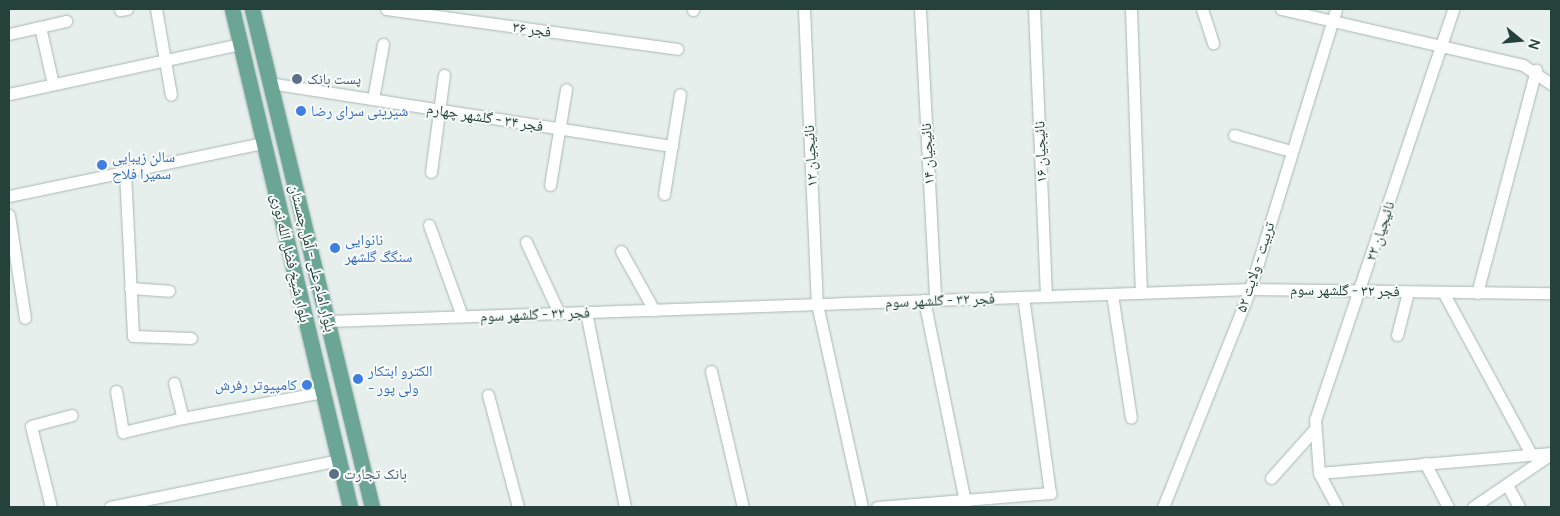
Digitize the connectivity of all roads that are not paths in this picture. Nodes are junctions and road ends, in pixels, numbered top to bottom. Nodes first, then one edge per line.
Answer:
1 (156, 9) edge
2 (232, 9) edge
3 (252, 9) edge
4 (386, 9) edge
5 (804, 9) edge
6 (920, 9) edge
7 (1034, 9) edge
8 (1131, 9) edge
9 (1202, 9) edge
10 (1281, 9) edge
11 (1336, 9) edge
12 (1453, 9) edge
13 (66, 21) dead end
14 (1330, 21) junction
15 (40, 27) junction
16 (9, 34) edge
17 (1213, 43) dead end
18 (240, 44) junction
19 (383, 44) dead end
20 (1439, 46) junction
21 (677, 48) dead end
22 (165, 60) junction
23 (1536, 70) junction
24 (444, 75) dead end
25 (269, 83) junction
26 (53, 84) junction
27 (1551, 84) edge
28 (566, 89) dead end
29 (9, 94) edge
30 (680, 94) dead end
31 (171, 95) dead end
32 (373, 99) junction
33 (439, 110) junction
34 (558, 128) junction
35 (1234, 135) dead end
36 (264, 143) junction
37 (672, 146) junction
38 (1291, 152) junction
39 (125, 172) junction
40 (432, 172) dead end
41 (550, 186) dead end
42 (664, 194) dead end
43 (9, 196) edge
44 (9, 215) edge
45 (429, 225) dead end
46 (526, 242) dead end
47 (621, 251) dead end
48 (130, 288) junction
49 (1250, 289) junction
50 (169, 291) dead end
51 (1361, 291) junction
52 (1408, 292) junction
53 (1443, 292) junction
54 (1141, 293) junction
55 (1477, 293) junction
56 (1551, 293) edge
57 (1112, 294) junction
58 (1046, 296) junction
59 (1023, 297) junction
60 (929, 300) junction
61 (817, 304) junction
62 (654, 310) junction
63 (586, 312) junction
64 (559, 313) junction
65 (462, 316) junction
66 (25, 318) dead end
67 (329, 321) junction
68 (1397, 335) dead end
69 (190, 338) dead end
70 (712, 371) dead end
71 (174, 383) dead end
72 (116, 391) dead end
73 (322, 392) junction
74 (488, 395) dead end
75 (72, 415) dead end
76 (183, 418) junction
77 (1131, 418) dead end
78 (1313, 431) junction
79 (1531, 454) junction
80 (1551, 454) edge
81 (338, 460) junction
82 (1425, 463) junction
83 (1319, 473) junction
84 (1271, 478) dead end
85 (1507, 485) junction
86 (965, 504) edge
87 (51, 507) edge
88 (110, 507) edge
89 (350, 507) edge
90 (372, 507) edge
91 (518, 507) edge
92 (625, 507) edge
93 (743, 507) edge
94 (862, 507) edge
95 (877, 507) edge
96 (1162, 507) edge
97 (1337, 507) edge
98 (1448, 507) edge
99 (1473, 507) edge
100 (1519, 507) edge

1 - 22 street
2 - 18 main road, بلوار شیخ فضل الله نوری
3 - 25 main road, بلوار امام علی - آمل چمستان
4 - 21 street, فجر ۳۶
5 - 61 street, نائیجیان ۱۲
6 - 60 street, نائیجیان ۱۴
7 - 58 street, نائیجیان ۱۶
8 - 54 street
9 - 17 street
10 - 14 street
11 - 14 street, تربیت - ولایت ۵۲
12 - 20 street, نائیجیان ۲۲
13 - 15 street
14 - 20 street
14 - 38 street, تربیت - ولایت ۵۲
15 - 16 street
15 - 26 street
18 - 22 street
18 - 36 main road, بلوار شیخ فضل الله نوری
19 - 32 street
20 - 23 street
20 - 51 street, نائیجیان ۲۲
22 - 26 street
22 - 31 street
23 - 27 street
23 - 55 street
24 - 33 street
25 - 32 street, فجر ۳۴ - گلشهر چهارم
25 - 67 main road, بلوار امام علی - آمل چمستان
26 - 29 street
28 - 34 street
30 - 37 street
32 - 33 street, فجر ۳۴ - گلشهر چهارم
33 - 34 street, فجر ۳۴ - گلشهر چهارم
33 - 40 street
34 - 37 street, فجر ۳۴ - گلشهر چهارم
34 - 41 street
35 - 38 street
36 - 39 street
36 - 73 main road, بلوار شیخ فضل الله نوری
37 - 42 street
38 - 49 street, تربیت - ولایت ۵۲
39 - 43 street
39 - 48 street
44 - 66 street
45 - 65 street
46 - 64 street
47 - 62 street
48 - 50 street
48 - 69 street
49 - 51 street, فجر ۳۲ - گلشهر سوم
49 - 54 street, فجر ۳۲ - گلشهر سوم
49 - 96 street, تربیت - ولایت ۵۲
51 - 52 street, فجر ۳۲ - گلشهر سوم
51 - 78 street, نائیجیان ۲۲
52 - 53 street, فجر ۳۲ - گلشهر سوم
52 - 68 street
53 - 55 street, فجر ۳۲ - گلشهر سوم
53 - 79 street
54 - 57 street, فجر ۳۲ - گلشهر سوم
55 - 56 street, فجر ۳۲ - گلشهر سوم
57 - 58 street, فجر ۳۲ - گلشهر سوم
57 - 77 street
58 - 59 street, فجر ۳۲ - گلشهر سوم
59 - 60 street, فجر ۳۲ - گلشهر سوم
59 - 86 street
60 - 61 street, فجر ۳۲ - گلشهر سوم
60 - 86 street, نائیجیان ۱۴
61 - 62 street, فجر ۳۲ - گلشهر سوم
61 - 94 street, نائیجیان ۱۲
62 - 63 street, فجر ۳۲ - گلشهر سوم
63 - 64 street, فجر ۳۲ - گلشهر سوم
63 - 92 street
64 - 65 street, فجر ۳۲ - گلشهر سوم
65 - 67 street, فجر ۳۲ - گلشهر سوم
67 - 90 main road, بلوار امام علی - آمل چمستان
70 - 93 street
71 - 76 street
72 - 76 street
73 - 76 street
73 - 81 main road, بلوار شیخ فضل الله نوری
74 - 91 street
75 - 87 street
78 - 83 street, نائیجیان ۲۲
78 - 84 street
79 - 80 street
79 - 82 street
80 - 85 street
81 - 88 street
81 - 89 main road, بلوار شیخ فضل الله نوری
82 - 83 street
82 - 98 street
83 - 97 street, نائیجیان ۲۲
85 - 99 street
85 - 100 street
86 - 95 street

